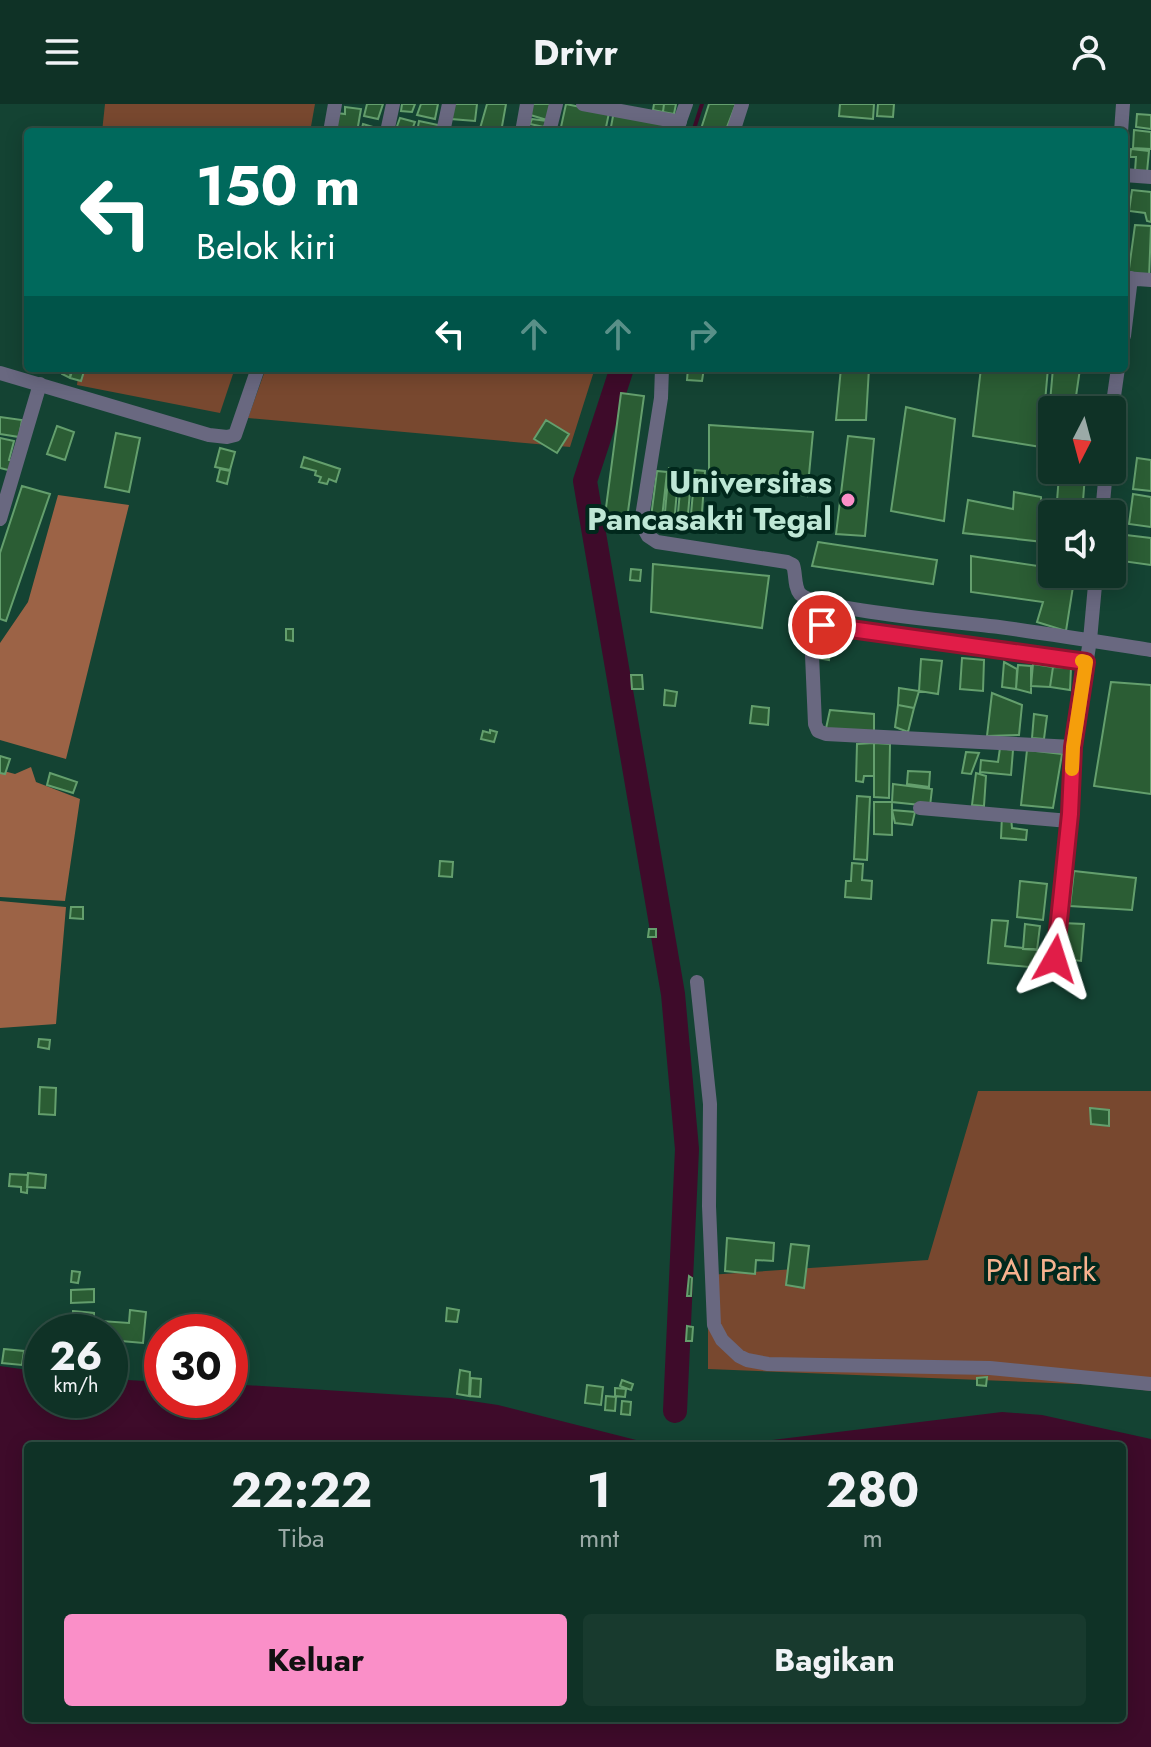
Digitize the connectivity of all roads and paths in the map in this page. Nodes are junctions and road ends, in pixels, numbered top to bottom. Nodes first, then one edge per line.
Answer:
1 (335, 104) edge
2 (393, 104) edge
3 (449, 104) edge
4 (527, 104) edge
5 (556, 104) edge
6 (583, 104) edge
7 (686, 104) edge
8 (742, 104) edge
9 (1123, 104) edge
10 (678, 127) edge
11 (331, 128) edge
12 (388, 128) edge
13 (444, 128) edge
14 (523, 128) edge
15 (550, 128) edge
16 (734, 128) edge
17 (1121, 128) edge
18 (1128, 175) edge
19 (1151, 177) edge
20 (1128, 278) edge
21 (1151, 280) edge
22 (257, 372) edge
23 (662, 372) edge
24 (1117, 372) edge
25 (0, 373) edge
26 (40, 384) junction
27 (1114, 396) edge
28 (6, 479) edge
29 (0, 519) edge
30 (1095, 588) edge
31 (1090, 640) junction
32 (1151, 650) edge
33 (1086, 662) junction
34 (1073, 747) junction
35 (920, 808) dead end
36 (1069, 821) junction
37 (1055, 959) dead end
38 (697, 982) dead end
39 (1151, 1384) edge

1 - 11 street
2 - 12 street
3 - 13 street
4 - 14 street
5 - 15 street
6 - 10 street
7 - 10 street
8 - 16 street
9 - 17 street
18 - 19 street
20 - 21 street
22 - 26 street
23 - 31 street
24 - 27 street
25 - 26 street
26 - 28 street
28 - 29 street
30 - 31 street
31 - 32 street
31 - 33 street
33 - 34 street
33 - 34 street
34 - 36 street
35 - 36 street
36 - 37 street
38 - 39 street

